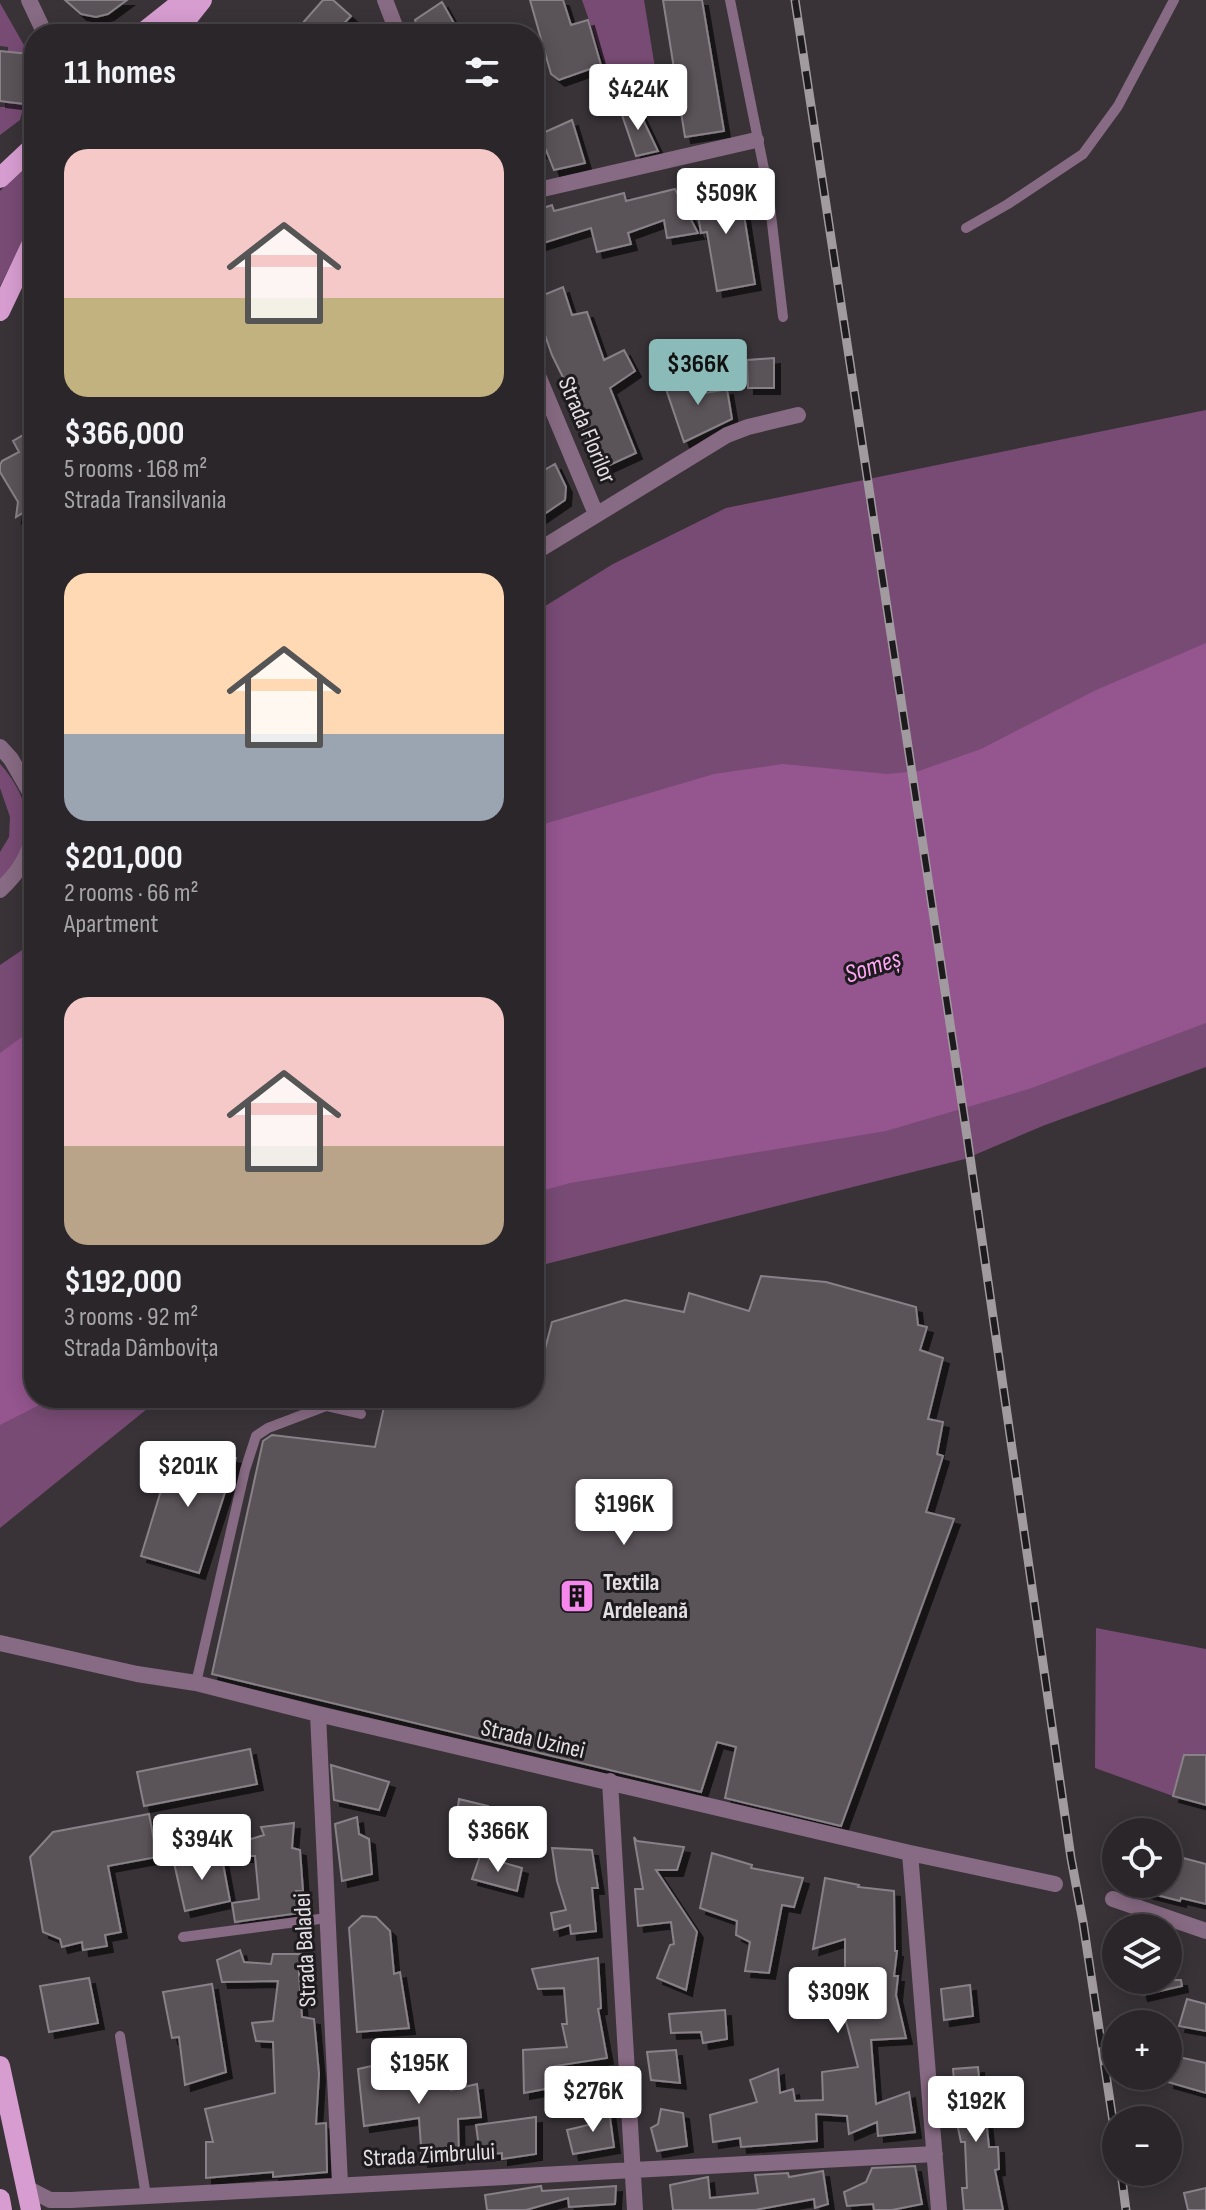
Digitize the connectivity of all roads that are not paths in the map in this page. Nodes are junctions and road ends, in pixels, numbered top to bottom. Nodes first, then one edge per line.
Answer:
1 (29, 0) edge
2 (184, 0) edge
3 (202, 0) edge
4 (385, 0) edge
5 (730, 0) edge
6 (1174, 0) edge
7 (40, 24) edge
8 (154, 24) edge
9 (183, 24) edge
10 (394, 24) edge
11 (756, 140) junction
12 (24, 155) edge
13 (0, 178) edge
14 (544, 189) edge
15 (966, 228) dead end
16 (24, 262) edge
17 (0, 311) edge
18 (783, 317) dead end
19 (544, 390) edge
20 (798, 415) dead end
21 (596, 514) junction
22 (544, 547) edge
23 (0, 747) edge
24 (24, 782) edge
25 (24, 862) edge
26 (0, 890) edge
27 (321, 1408) edge
28 (335, 1408) edge
29 (361, 1414) dead end
30 (0, 1643) edge
31 (196, 1683) junction
32 (318, 1714) junction
33 (610, 1781) junction
34 (910, 1853) junction
35 (1055, 1884) dead end
36 (1113, 1899) dead end
37 (327, 1918) junction
38 (1206, 1931) edge
39 (183, 1937) dead end
40 (120, 2036) dead end
41 (0, 2066) edge
42 (935, 2154) junction
43 (632, 2168) junction
44 (340, 2184) junction
45 (27, 2188) junction
46 (146, 2196) junction
47 (0, 2199) edge
48 (72, 2205) edge
49 (2, 2210) edge
50 (31, 2210) edge
51 (635, 2210) edge
52 (939, 2210) edge

1 - 7 street
2 - 8 main road
3 - 9 main road
4 - 10 street
5 - 11 lane
6 - 15 lane
11 - 14 street
11 - 18 lane
12 - 13 main road
16 - 17 main road
19 - 21 street, Strada Florilor
20 - 21 street
21 - 22 street
23 - 24 street
25 - 26 street
27 - 31 lane
28 - 29 lane
30 - 31 street, Strada Uzinei
31 - 32 street, Strada Uzinei
32 - 33 street, Strada Uzinei
32 - 37 street, Strada Baladei
33 - 34 street, Strada Uzinei
33 - 43 street
34 - 35 street, Strada Uzinei
34 - 42 street
36 - 38 street
37 - 39 lane
37 - 44 street, Strada Baladei
40 - 46 lane
41 - 45 main road
42 - 43 street, Strada Zimbrului
42 - 52 street
43 - 44 street, Strada Zimbrului
43 - 51 street
44 - 46 street, Strada Zimbrului
45 - 48 street, Strada Zimbrului
45 - 50 main road
46 - 48 street, Strada Zimbrului
47 - 49 main road

